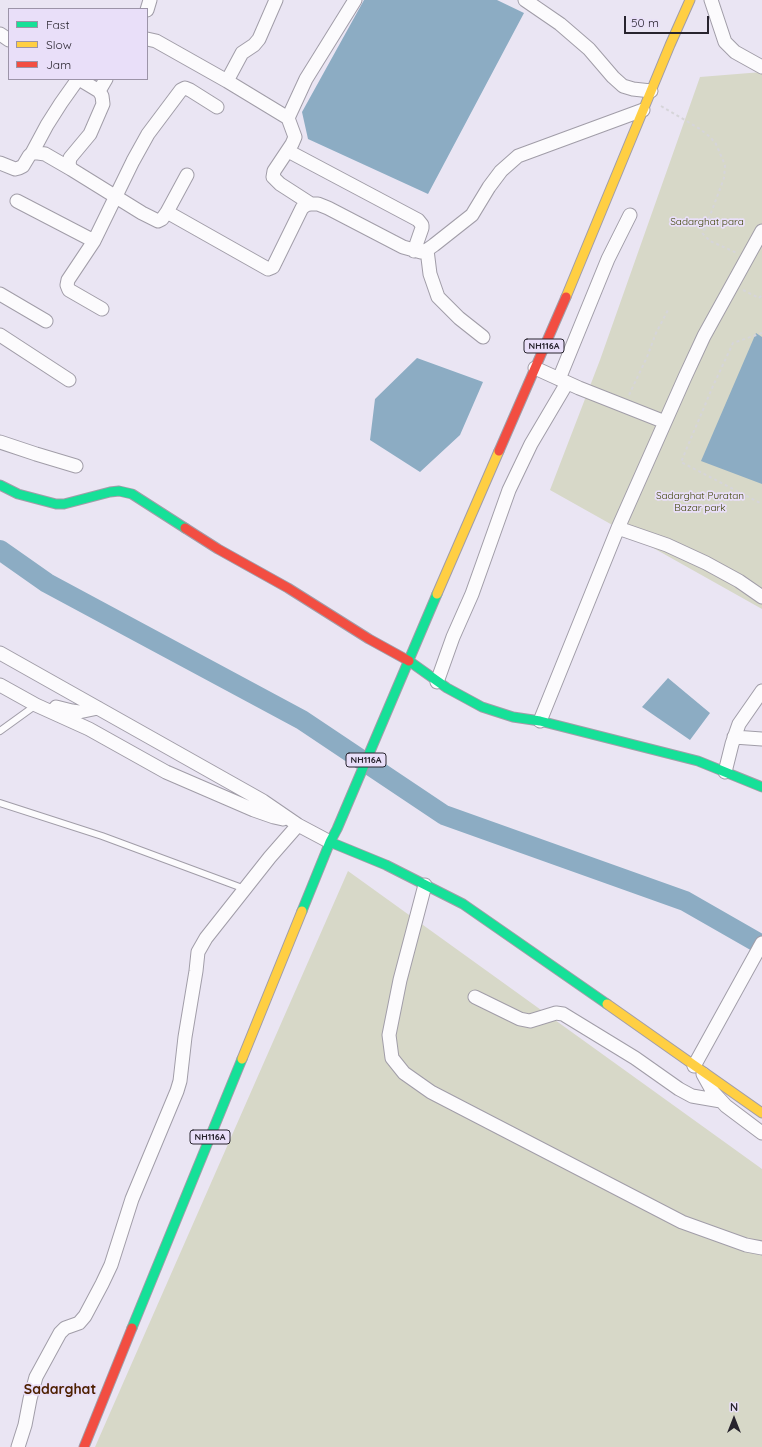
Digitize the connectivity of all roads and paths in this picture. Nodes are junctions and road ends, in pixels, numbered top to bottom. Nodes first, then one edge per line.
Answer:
1 (276, 0) edge
2 (355, 0) edge
3 (524, 0) edge
4 (690, 0) edge
5 (711, 0) edge
6 (148, 39) edge
7 (762, 67) edge
8 (78, 80) edge
9 (81, 80) edge
10 (105, 80) edge
11 (227, 81) junction
12 (99, 92) junction
13 (647, 100) junction
14 (217, 107) dead end
15 (288, 118) junction
16 (288, 151) junction
17 (32, 153) junction
18 (0, 163) edge
19 (71, 169) junction
20 (187, 175) dead end
21 (115, 196) junction
22 (17, 202) dead end
23 (311, 204) junction
24 (167, 212) junction
25 (630, 215) dead end
26 (762, 231) edge
27 (94, 241) junction
28 (421, 250) junction
29 (739, 254) dead end
30 (732, 284) junction
31 (0, 294) edge
32 (762, 295) edge
33 (102, 309) dead end
34 (668, 310) dead end
35 (46, 321) dead end
36 (762, 333) edge
37 (0, 335) edge
38 (483, 337) dead end
39 (535, 368) junction
40 (69, 380) dead end
41 (563, 381) junction
42 (620, 404) junction
43 (665, 422) junction
44 (0, 442) edge
45 (76, 466) dead end
46 (0, 485) edge
47 (762, 504) edge
48 (618, 528) junction
49 (762, 597) edge
50 (0, 653) edge
51 (408, 660) junction
52 (437, 682) junction
53 (0, 685) edge
54 (762, 691) edge
55 (33, 703) junction
56 (98, 708) junction
57 (540, 721) junction
58 (0, 731) edge
59 (734, 737) junction
60 (762, 739) edge
61 (725, 772) junction
62 (762, 787) edge
63 (0, 803) edge
64 (294, 823) junction
65 (330, 842) junction
66 (425, 885) junction
67 (245, 888) junction
68 (762, 943) edge
69 (474, 998) dead end
70 (697, 1067) junction
71 (721, 1101) junction
72 (761, 1112) edge
73 (762, 1133) edge
74 (762, 1248) edge
75 (18, 1447) edge
76 (84, 1447) edge

1 - 11 street
2 - 15 street
3 - 13 street
4 - 13 main road, NH116A
5 - 7 street
6 - 11 street
8 - 17 street
9 - 12 street
10 - 12 street
11 - 15 street
12 - 19 street
13 - 28 street
13 - 29 path
13 - 39 main road, NH116A
14 - 21 street
15 - 16 street
16 - 23 street
16 - 28 street
17 - 18 street
17 - 19 street
19 - 21 street
20 - 24 street
21 - 24 street
21 - 27 street
22 - 27 street
23 - 24 street
23 - 28 street
25 - 41 street
26 - 30 street
27 - 33 street
28 - 38 street
30 - 32 path
30 - 43 street
31 - 35 street
34 - 42 path
36 - 47 path
37 - 40 street
39 - 41 street
39 - 51 main road, NH116A
41 - 42 street
41 - 52 street
42 - 43 street
43 - 48 street
44 - 45 street
46 - 51 main road
48 - 49 street
48 - 57 street
50 - 56 street
51 - 52 main road
51 - 65 main road, NH116A
52 - 57 main road
53 - 55 street
54 - 59 street
55 - 56 street
55 - 58 lane
55 - 64 street
56 - 64 street
57 - 61 main road
59 - 60 street
59 - 61 street
61 - 62 main road
63 - 67 lane
64 - 65 street
64 - 67 street
65 - 66 main road
65 - 76 main road, NH116A
66 - 70 main road
66 - 74 street
67 - 75 street
68 - 70 street
69 - 71 street
70 - 71 street
70 - 72 main road
71 - 73 street

